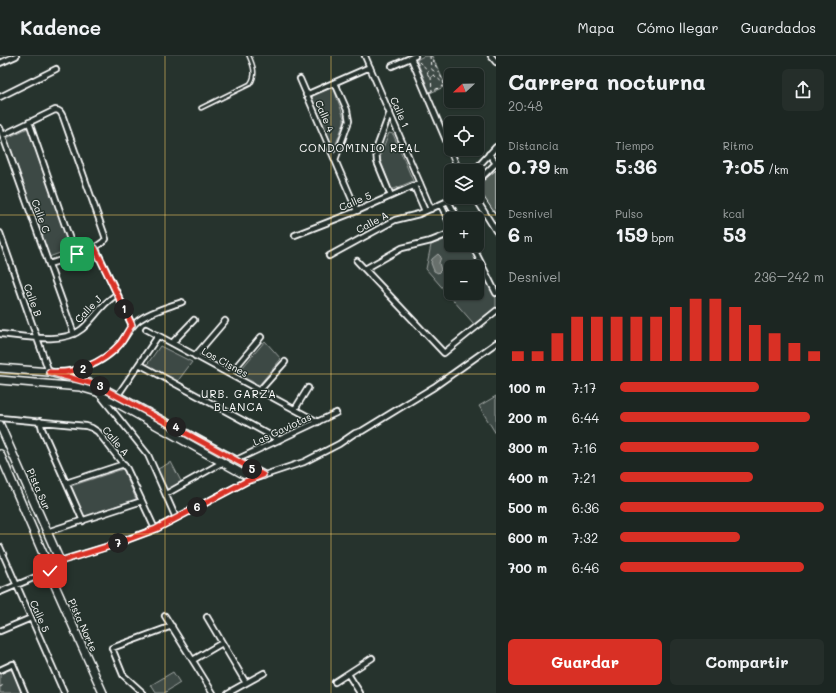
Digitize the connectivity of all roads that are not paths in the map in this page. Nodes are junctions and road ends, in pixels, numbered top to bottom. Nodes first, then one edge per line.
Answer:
1 (16, 56) edge
2 (249, 56) edge
3 (365, 56) edge
4 (491, 56) edge
5 (414, 58) edge
6 (496, 62) edge
7 (0, 63) edge
8 (392, 66) dead end
9 (370, 67) junction
10 (56, 69) dead end
11 (300, 78) dead end
12 (335, 83) junction
13 (306, 95) junction
14 (0, 97) edge
15 (201, 108) dead end
16 (390, 112) junction
17 (29, 122) junction
18 (0, 128) edge
19 (3, 135) junction
20 (496, 147) edge
21 (490, 154) junction
22 (334, 160) junction
23 (496, 163) edge
24 (457, 164) edge
25 (481, 164) edge
26 (484, 175) edge
27 (420, 183) junction
28 (414, 186) junction
29 (391, 196) junction
30 (444, 203) edge
31 (441, 204) junction
32 (479, 204) edge
33 (431, 209) junction
34 (357, 211) junction
35 (425, 211) junction
36 (445, 212) edge
37 (496, 232) edge
38 (0, 233) edge
39 (295, 235) dead end
40 (444, 236) edge
41 (95, 248) junction
42 (476, 252) edge
43 (76, 254) junction
44 (329, 256) dead end
45 (357, 261) dead end
46 (49, 264) junction
47 (366, 269) junction
48 (496, 293) edge
49 (117, 294) junction
50 (182, 302) dead end
51 (496, 312) edge
52 (194, 320) dead end
53 (225, 321) dead end
54 (132, 325) junction
55 (146, 329) dead end
56 (0, 334) edge
57 (74, 334) junction
58 (158, 336) junction
59 (37, 337) junction
60 (261, 338) dead end
61 (172, 343) junction
62 (496, 343) edge
63 (195, 356) junction
64 (285, 362) dead end
65 (139, 364) junction
66 (0, 368) edge
67 (49, 372) junction
68 (230, 374) junction
69 (0, 380) edge
70 (308, 388) dead end
71 (260, 390) junction
72 (97, 392) junction
73 (118, 396) junction
74 (295, 409) junction
75 (336, 413) dead end
76 (0, 418) edge
77 (40, 421) junction
78 (318, 422) junction
79 (0, 425) edge
80 (279, 440) junction
81 (0, 454) edge
82 (236, 460) junction
83 (223, 462) junction
84 (124, 464) junction
85 (263, 475) junction
86 (252, 479) junction
87 (66, 483) junction
88 (166, 494) junction
89 (142, 501) junction
90 (176, 518) junction
91 (83, 521) junction
92 (156, 529) junction
93 (48, 532) junction
94 (1, 551) edge
95 (60, 561) junction
96 (49, 568) junction
97 (16, 585) junction
98 (0, 592) edge
99 (166, 616) dead end
100 (207, 617) dead end
101 (31, 618) junction
102 (172, 626) junction
103 (0, 631) edge
104 (222, 642) junction
105 (372, 658) dead end
106 (193, 660) junction
107 (0, 670) edge
108 (264, 673) dead end
109 (348, 674) junction
110 (335, 682) dead end
111 (246, 683) junction
112 (140, 692) edge
113 (25, 693) edge
114 (64, 693) edge
115 (103, 693) edge
116 (213, 693) edge
117 (228, 693) edge
118 (360, 693) edge

1 - 7 street
2 - 15 lane
3 - 9 street, Calle 1
4 - 6 street
5 - 8 street
5 - 24 street
9 - 12 street
9 - 16 street, Calle 1
10 - 14 street
11 - 13 street, Calle 4
12 - 13 street
12 - 22 street
13 - 22 street, Calle 4
16 - 27 street, Calle 1
16 - 29 street
17 - 19 street
17 - 41 street
17 - 43 street
18 - 19 street, Calle C
19 - 46 street, Calle C
20 - 21 street
21 - 23 street
21 - 25 street
22 - 34 street, Calle 4
23 - 26 street
27 - 28 street, Calle 5
27 - 33 street, Calle 1
28 - 29 street, Calle 5
28 - 35 street
29 - 34 street, Calle 5
30 - 31 street, Calle A
31 - 33 street, Calle A
31 - 36 street
32 - 37 street
33 - 35 street, Calle A
34 - 39 street, Calle 5
35 - 44 street, Calle A
38 - 59 street, Calle B
40 - 47 street
41 - 43 street
41 - 49 street
42 - 48 street
43 - 46 street
45 - 47 street
46 - 57 street, Calle C
47 - 51 street
49 - 54 street
49 - 57 street, Calle J
50 - 54 street
52 - 61 street
53 - 63 street
54 - 67 street
55 - 58 street, Los Cisnes
56 - 59 street, Calle J
57 - 59 street, Calle J
58 - 61 street, Los Cisnes
58 - 65 street
59 - 67 street, Calle B
60 - 68 street
61 - 63 street, Los Cisnes
62 - 85 street
63 - 68 street, Los Cisnes
64 - 71 street
65 - 73 street
65 - 80 street
66 - 67 street
67 - 73 street
68 - 71 street, Los Cisnes
69 - 72 street
70 - 74 street
71 - 74 street, Los Cisnes
72 - 83 street
72 - 88 street
73 - 82 street
74 - 78 street, Los Cisnes
75 - 78 street, Las Gaviotas
76 - 77 street, Calle A
77 - 84 street, Calle A
77 - 87 street
78 - 80 street, Las Gaviotas
79 - 93 street, Pista Sur
80 - 82 street, Las Gaviotas
81 - 96 street, Pista Norte
82 - 85 street
83 - 86 street
83 - 88 street
84 - 87 street
84 - 89 street, Calle A
85 - 86 street
86 - 90 street
87 - 91 street
88 - 90 street
89 - 91 street
89 - 92 street, Calle A
90 - 92 street
91 - 93 street
92 - 95 street
93 - 95 street, Pista Sur
94 - 97 street, Calle 5
95 - 96 street
96 - 97 street
96 - 115 street, Pista Norte
97 - 98 street
97 - 101 street, Calle 5
99 - 102 street
100 - 104 street
101 - 103 street
101 - 114 street, Calle 5
102 - 106 street
102 - 112 street
104 - 106 street
104 - 111 street
105 - 109 street
106 - 116 street
107 - 113 street
108 - 111 street
109 - 110 street
109 - 118 street
111 - 117 street

